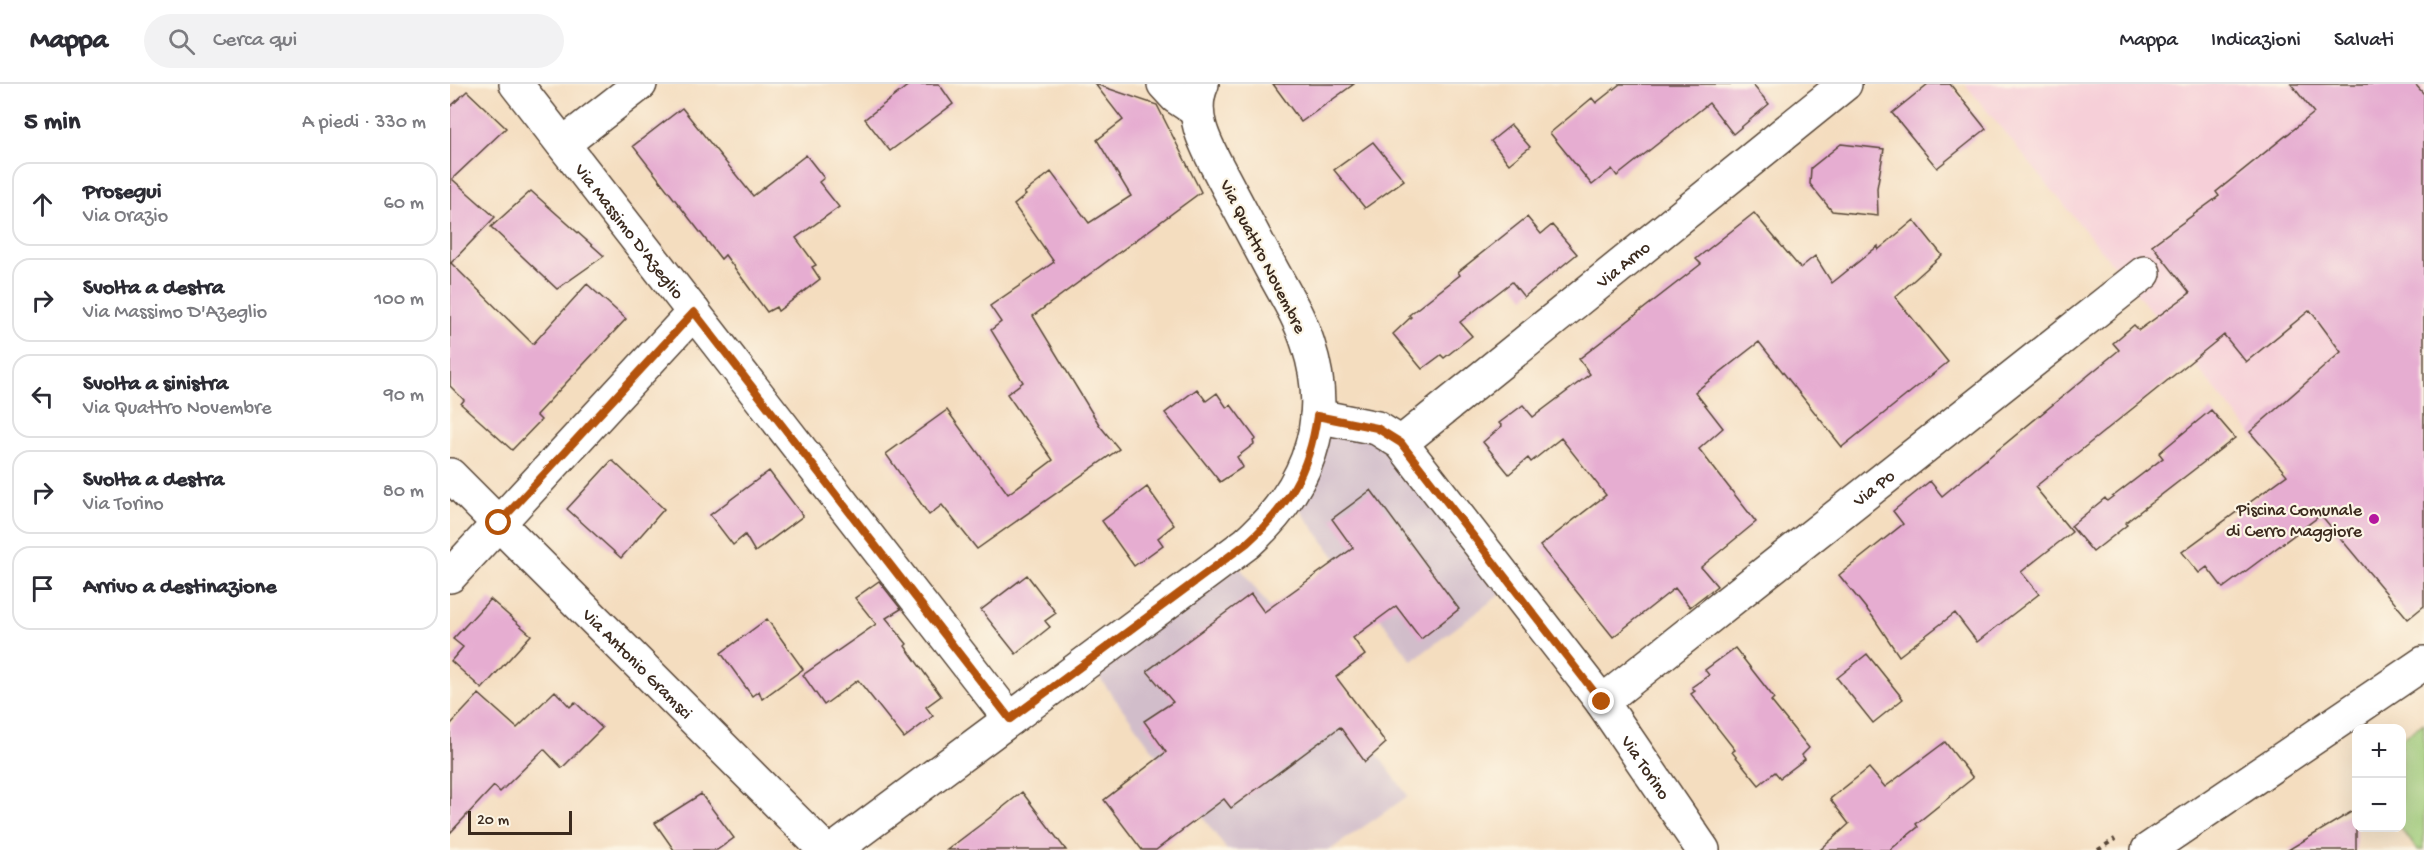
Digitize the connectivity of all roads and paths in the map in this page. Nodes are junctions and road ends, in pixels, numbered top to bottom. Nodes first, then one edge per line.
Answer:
1 (516, 84) edge
2 (640, 84) edge
3 (1164, 84) edge
4 (1845, 84) edge
5 (1199, 97) edge
6 (563, 144) junction
7 (2144, 273) dead end
8 (694, 312) junction
9 (1317, 416) junction
10 (1401, 443) junction
11 (450, 475) edge
12 (499, 523) junction
13 (450, 576) edge
14 (2424, 663) edge
15 (1602, 702) junction
16 (1010, 719) junction
17 (825, 850) edge
18 (834, 850) edge
19 (1703, 850) edge
20 (2148, 850) edge

1 - 6 street, Via Massimo D'Azeglio
2 - 6 street
3 - 5 street
4 - 10 street, Via Arno
5 - 9 street, Via Quattro Novembre
6 - 8 street, Via Massimo D'Azeglio
7 - 15 street, Via Po
8 - 12 street
8 - 16 street, Via Massimo D'Azeglio
9 - 10 street, Via Torino
9 - 16 street, Via Quattro Novembre
10 - 15 street, Via Torino
11 - 12 street, Via Antonio Gramsci
12 - 13 street
12 - 17 street, Via Antonio Gramsci
14 - 20 street
15 - 19 street, Via Torino
16 - 18 street, Via Quattro Novembre

